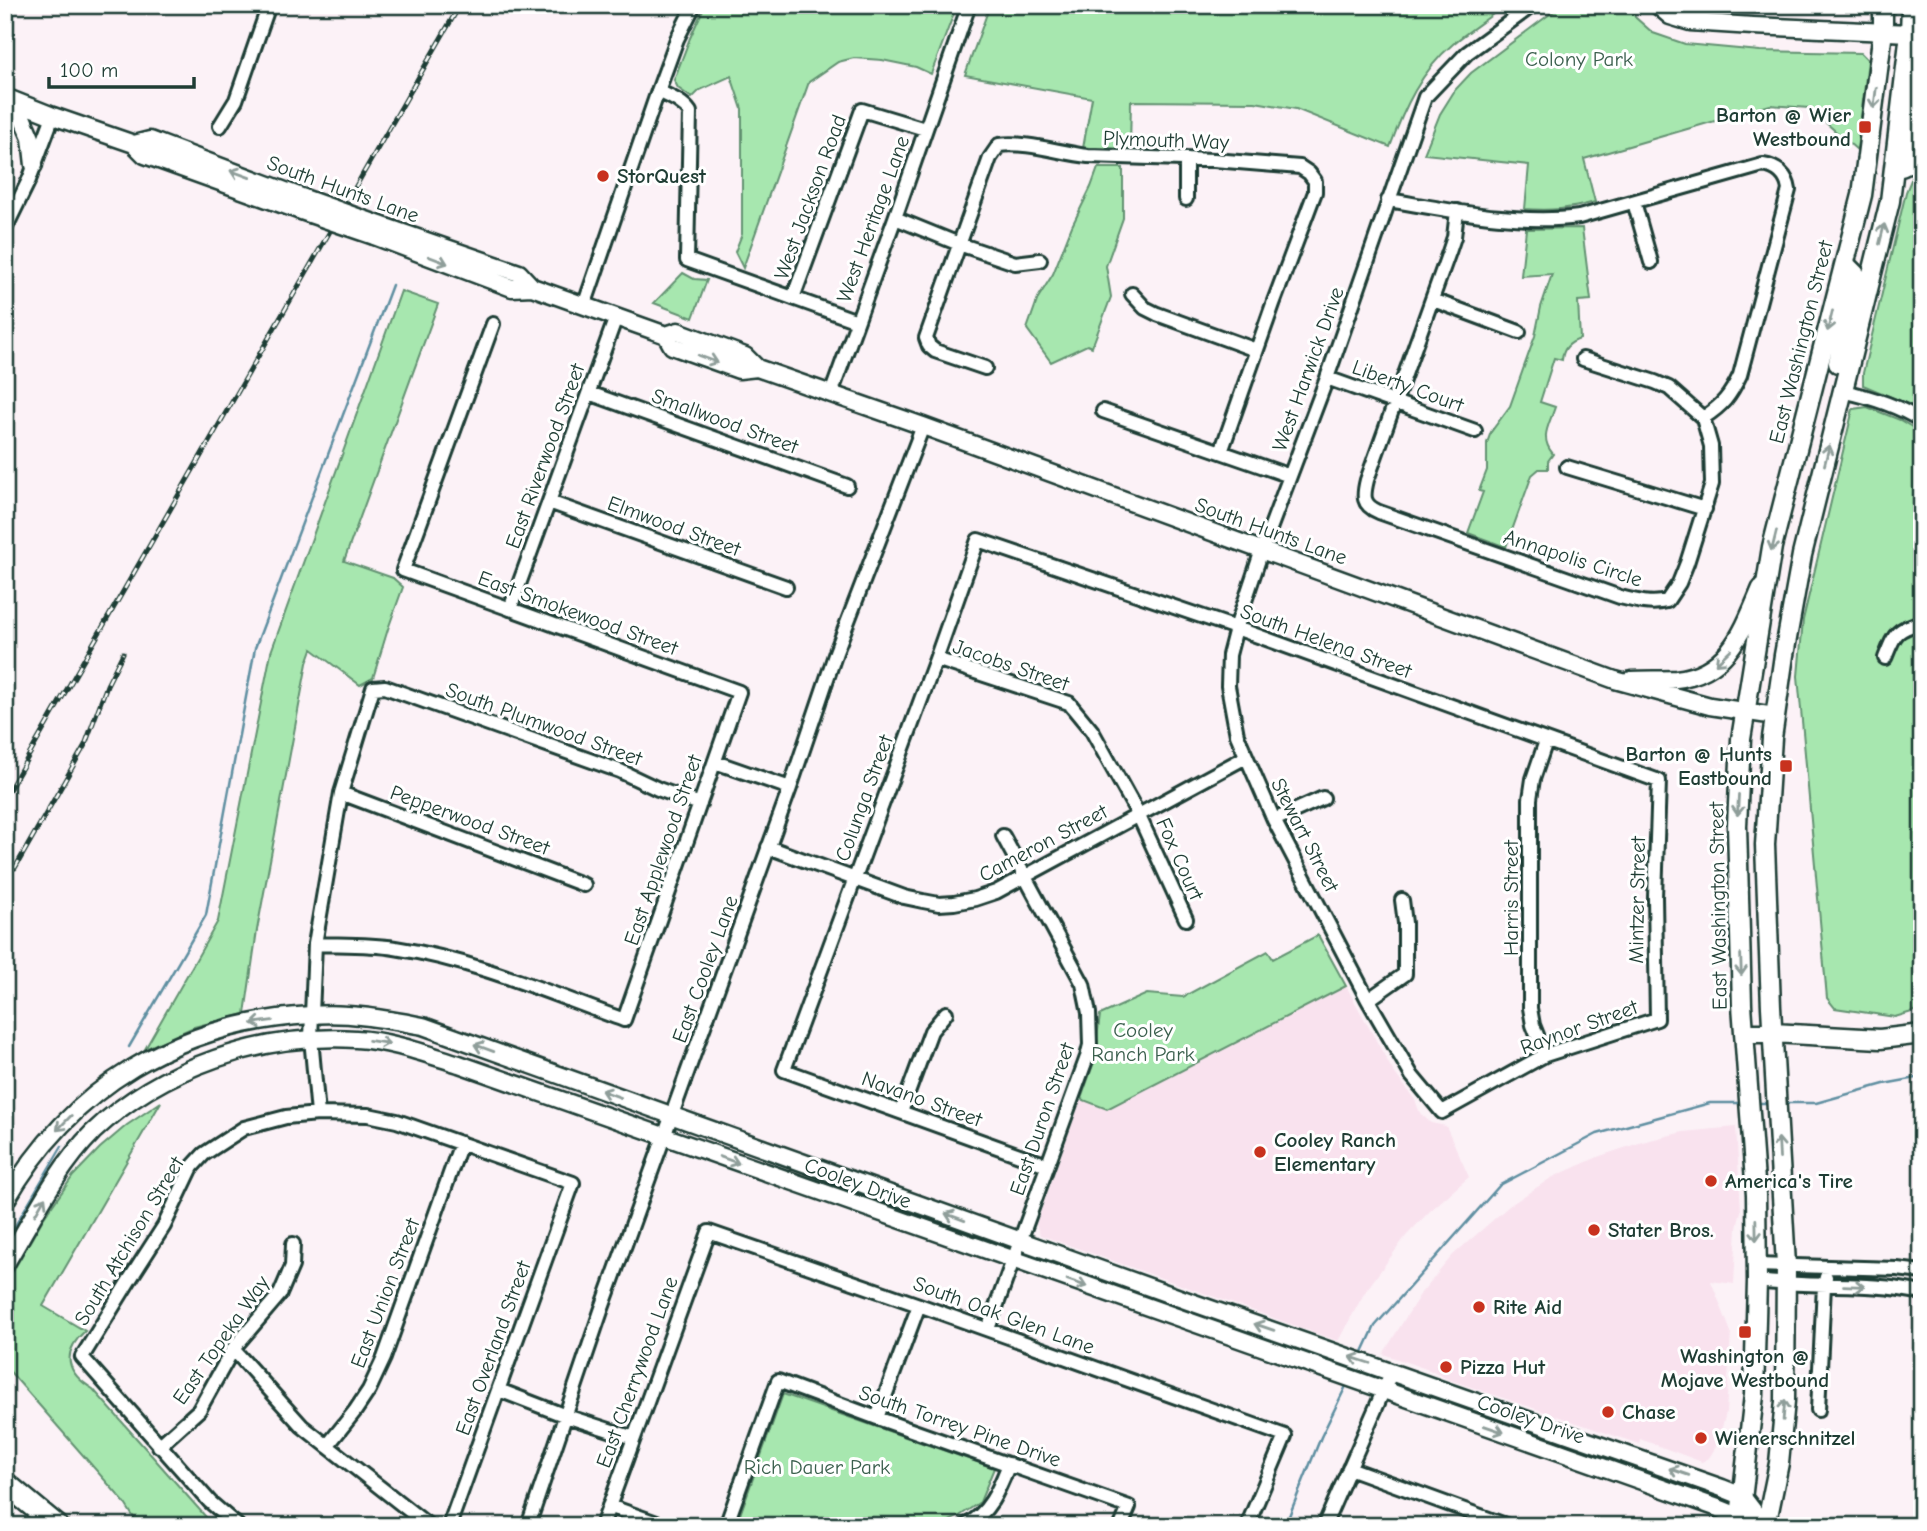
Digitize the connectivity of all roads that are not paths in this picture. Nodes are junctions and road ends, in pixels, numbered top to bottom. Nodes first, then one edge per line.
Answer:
1 (269, 5) edge
2 (694, 5) edge
3 (969, 5) edge
4 (1533, 5) edge
5 (1657, 5) edge
6 (1883, 5) edge
7 (1911, 5) edge
8 (1921, 5) edge
9 (1922, 11) edge
10 (1883, 31) junction
11 (1910, 33) junction
12 (1922, 73) edge
13 (658, 91) junction
14 (10, 99) edge
15 (53, 116) junction
16 (220, 126) dead end
17 (925, 129) junction
18 (1186, 159) junction
19 (34, 165) junction
20 (1895, 167) junction
21 (1186, 199) dead end
22 (1388, 200) junction
23 (1634, 202) junction
24 (1457, 211) junction
25 (895, 218) junction
26 (5, 229) edge
27 (959, 243) junction
28 (1040, 260) dead end
29 (1651, 262) dead end
30 (1845, 264) junction
31 (1132, 294) dead end
32 (793, 298) junction
33 (1433, 300) junction
34 (584, 306) junction
35 (616, 317) junction
36 (857, 321) junction
37 (493, 324) dead end
38 (1519, 332) dead end
39 (1256, 350) junction
40 (1583, 359) dead end
41 (985, 368) dead end
42 (1327, 378) junction
43 (1843, 391) junction
44 (589, 393) junction
45 (831, 394) junction
46 (1395, 402) junction
47 (1103, 411) dead end
48 (1703, 418) junction
49 (1922, 421) edge
50 (923, 426) junction
51 (1475, 431) dead end
52 (1221, 452) junction
53 (1567, 467) dead end
54 (1290, 476) junction
55 (847, 486) dead end
56 (550, 502) junction
57 (1705, 509) junction
58 (978, 540) joint
59 (1262, 550) junction
60 (1766, 576) junction
61 (786, 587) dead end
62 (510, 608) junction
63 (1922, 622) edge
64 (1236, 628) junction
65 (936, 659) junction
66 (1885, 659) dead end
67 (1615, 680) junction
68 (739, 692) joint
69 (1744, 713) junction
70 (1775, 716) junction
71 (1546, 741) junction
72 (1246, 757) junction
73 (715, 762) junction
74 (1659, 781) joint
75 (790, 788) junction
76 (341, 793) junction
77 (1323, 798) dead end
78 (700, 804) junction
79 (1138, 814) junction
80 (1274, 820) junction
81 (1003, 836) dead end
82 (768, 847) junction
83 (1025, 877) junction
84 (854, 879) junction
85 (584, 885) dead end
86 (1402, 900) dead end
87 (1186, 919) dead end
88 (315, 944) junction
89 (1368, 1000) junction
90 (946, 1013) dead end
91 (311, 1015) junction
92 (1657, 1019) joint
93 (1773, 1033) junction
94 (1744, 1034) junction
95 (1922, 1034) edge
96 (311, 1038) junction
97 (1545, 1055) junction
98 (784, 1070) joint
99 (901, 1112) junction
100 (1442, 1112) joint
101 (318, 1114) junction
102 (673, 1116) junction
103 (665, 1137) junction
104 (461, 1143) junction
105 (1047, 1165) junction
106 (573, 1183) joint
107 (5, 1202) edge
108 (709, 1232) joint
109 (1019, 1240) junction
110 (293, 1244) dead end
111 (1013, 1261) junction
112 (5, 1265) edge
113 (1786, 1265) junction
114 (1829, 1267) junction
115 (1922, 1272) edge
116 (1757, 1273) junction
117 (1786, 1284) junction
118 (1824, 1285) junction
119 (1922, 1293) edge
120 (919, 1305) junction
121 (988, 1329) junction
122 (1303, 1341) junction
123 (233, 1349) junction
124 (1297, 1358) junction
125 (1392, 1371) junction
126 (499, 1390) junction
127 (1384, 1390) junction
128 (1471, 1400) junction
129 (1818, 1410) dead end
130 (566, 1416) junction
131 (877, 1418) junction
132 (1464, 1418) junction
133 (1567, 1433) junction
134 (634, 1438) junction
135 (159, 1446) junction
136 (327, 1446) junction
137 (1561, 1452) junction
138 (1009, 1464) junction
139 (1349, 1468) junction
140 (5, 1483) edge
141 (1742, 1496) junction
142 (609, 1506) junction
143 (1739, 1522) edge
144 (57, 1526) edge
145 (238, 1526) edge
146 (429, 1526) edge
147 (449, 1526) edge
148 (528, 1526) edge
149 (602, 1526) edge
150 (665, 1526) edge
151 (726, 1526) edge
152 (965, 1526) edge
153 (1121, 1526) edge
154 (1247, 1526) edge
155 (1324, 1526) edge
156 (1508, 1526) edge
157 (1765, 1526) edge

1 - 16 street
2 - 13 street
3 - 17 street, West Heritage Lane
4 - 22 street, West Harwick Drive
5 - 10 street
6 - 10 main road, East Washington Street
7 - 11 main road
8 - 9 main road
10 - 11 street
10 -> 30 main road, East Washington Street
11 - 20 main road
12 - 20 main road
13 - 32 street
13 - 34 street
14 - 15 street, South Hunts Lane
14 - 19 street
15 - 19 street
15 - 34 street, South Hunts Lane, bridge
17 - 25 street, West Heritage Lane
17 - 32 street, West Jackson Road
18 - 21 street
18 - 27 street, Plymouth Way
18 - 39 street, Plymouth Way
19 - 26 street
43 -> 20 main road
22 - 24 street
22 - 42 street, West Harwick Drive
23 - 24 street
23 - 29 street
23 - 48 street
24 - 33 street, Annapolis Circle
25 - 27 street
25 - 36 street, West Heritage Lane
27 - 28 street
27 - 41 street, Plymouth Way
30 - 43 main road
30 -> 60 main road, East Washington Street
31 - 39 street
32 - 36 street
33 - 38 street
33 - 46 street, Annapolis Circle
34 - 35 street, South Hunts Lane
35 - 44 street, East Riverwood Street
35 - 45 street, South Hunts Lane
36 - 45 street, West Heritage Lane
37 - 62 street, East Smokewood Street
39 - 52 street, Plymouth Way
40 - 48 street
42 - 46 street, Liberty Court
42 - 54 street, West Harwick Drive
43 - 49 street
70 -> 43 main road
44 - 55 street, Smallwood Street
44 - 56 street, East Riverwood Street
45 - 50 street, South Hunts Lane
46 - 51 street, Liberty Court
46 - 57 street, Annapolis Circle
47 - 52 street
48 - 57 street, Annapolis Circle
50 - 59 street, South Hunts Lane
50 - 75 street, East Cooley Lane
52 - 54 street
53 - 57 street
54 - 59 street, West Harwick Drive
56 - 61 street, Elmwood Street
56 - 62 street, East Riverwood Street
58 - 64 street, South Helena Street
58 - 65 street, Colunga Street
59 - 64 street, Stewart Street
59 - 67 street, South Hunts Lane
60 -> 67 street
60 - 69 main road, East Washington Street
62 - 68 street, East Smokewood Street
63 - 66 street
64 - 71 street, South Helena Street
64 - 72 street, Stewart Street
65 - 79 street, Jacobs Street
65 - 84 street, Colunga Street
67 - 69 street, South Hunts Lane
68 - 73 street, East Applewood Street
69 - 70 street, South Hunts Lane
69 -> 94 main road, East Washington Street
70 - 93 main road
71 - 74 street, South Helena Street
71 - 97 street, Harris Street
72 - 79 street, Cameron Street
72 - 80 street, Stewart Street
73 - 75 street
73 - 78 street, East Applewood Street
74 - 92 street, Mintzer Street
75 - 82 street, East Cooley Lane
76 - 78 street, South Plumwood Street
76 - 85 street, Pepperwood Street
76 - 88 street
77 - 80 street
78 - 88 street, East Applewood Street
79 - 83 street, Cameron Street
79 - 87 street, Fox Court
80 - 89 street, Stewart Street
81 - 83 street, East Duron Street
82 - 84 street, Cameron Street
82 - 102 street, East Cooley Lane
83 - 84 street, Cameron Street
83 - 105 street, East Duron Street
84 - 98 street, Colunga Street
86 - 89 street
88 - 91 street
89 - 100 street, Stewart Street
90 - 99 street
91 - 96 street
102 -> 91 street, Cooley Drive
91 -> 107 street, Cooley Drive
92 - 97 street, Raynor Street
93 - 94 main road
93 - 95 main road
113 -> 93 main road
94 -> 116 main road, East Washington Street
96 - 101 street
96 -> 103 street, Cooley Drive
112 -> 96 street, Cooley Drive
97 - 100 street, Raynor Street
98 - 99 street, Navano Street
99 - 105 street, Navano Street
101 - 104 street, South Atchison Street
101 - 135 street, South Atchison Street
102 - 103 street, East Cooley Lane
109 -> 102 street, Cooley Drive
103 -> 111 street, Cooley Drive
103 - 130 street, East Cooley Lane
104 - 106 street, South Atchison Street
104 - 136 street, East Union Street
105 - 109 street, East Duron Street
106 - 126 street, East Overland Street
108 - 120 street, South Oak Glen Lane
108 - 134 street, East Cherrywood Lane
109 - 111 street, East Duron Street
122 -> 109 street, Cooley Drive
110 - 123 street, East Topeka Way
111 - 121 street, East Duron Street
111 -> 124 street, Cooley Drive
113 - 114 street
113 - 116 street
113 - 117 main road
114 - 115 street
114 - 118 street
116 - 117 street
116 - 141 main road, East Washington Street
117 - 118 street
157 -> 117 main road
118 -> 119 street
118 - 129 street
120 - 121 street, South Oak Glen Lane
120 - 131 street
121 - 154 street, South Oak Glen Lane
122 - 124 street
125 -> 122 street, Cooley Drive
123 - 135 street, East Topeka Way
123 - 136 street
124 - 127 street, Cooley Drive
125 - 127 street
125 - 128 street, Cooley Drive
126 - 130 street
126 - 147 street, East Overland Street
127 - 132 street, Cooley Drive
127 - 139 street
128 - 132 street
128 - 133 street, Cooley Drive
130 - 134 street
130 - 148 street, East Cooley Lane
131 - 138 street, South Torrey Pine Drive
131 - 151 street, South Torrey Pine Drive
132 -> 137 street, Cooley Drive
133 - 137 street
141 -> 133 street, Cooley Drive
134 - 142 street, East Cherrywood Lane
135 - 145 street
136 - 146 street
137 - 143 street, Cooley Drive
138 - 152 street
138 - 153 street, South Torrey Pine Drive
139 - 155 street
139 - 156 street
140 - 144 highway
141 - 143 main road, East Washington Street
141 - 157 street
142 - 149 street, East Cherrywood Lane
142 - 150 street
143 - 157 street, Cooley Drive

